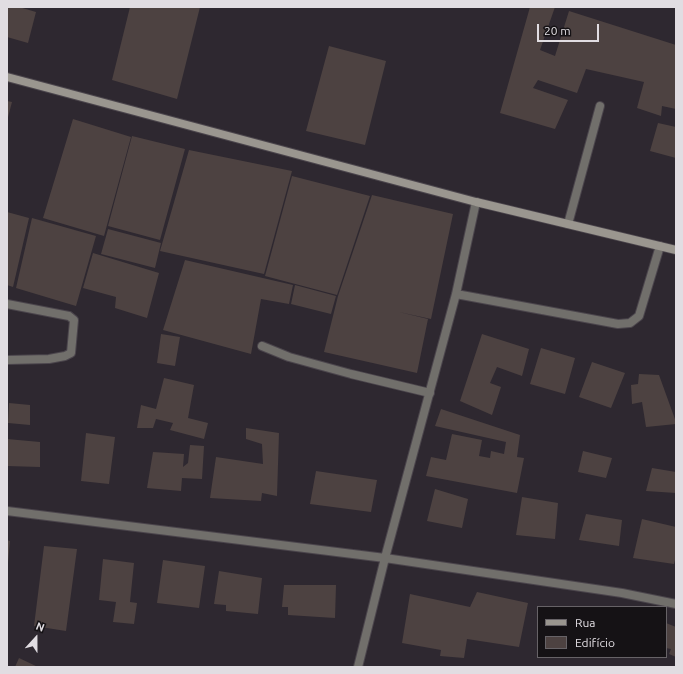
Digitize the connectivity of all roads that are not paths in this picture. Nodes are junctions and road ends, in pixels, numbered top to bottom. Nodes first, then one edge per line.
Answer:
1 (7, 76) edge
2 (600, 106) dead end
3 (476, 202) junction
4 (568, 224) junction
5 (660, 246) junction
6 (676, 250) edge
7 (456, 294) junction
8 (7, 304) edge
9 (262, 346) dead end
10 (7, 360) edge
11 (430, 392) junction
12 (7, 510) edge
13 (385, 558) junction
14 (676, 604) edge
15 (358, 667) edge

1 - 3 street
2 - 4 street
3 - 4 street
3 - 7 street
4 - 5 street
5 - 6 street
5 - 7 street
7 - 11 street
8 - 10 street
9 - 11 street
11 - 13 street
12 - 13 street
13 - 14 street
13 - 15 street

